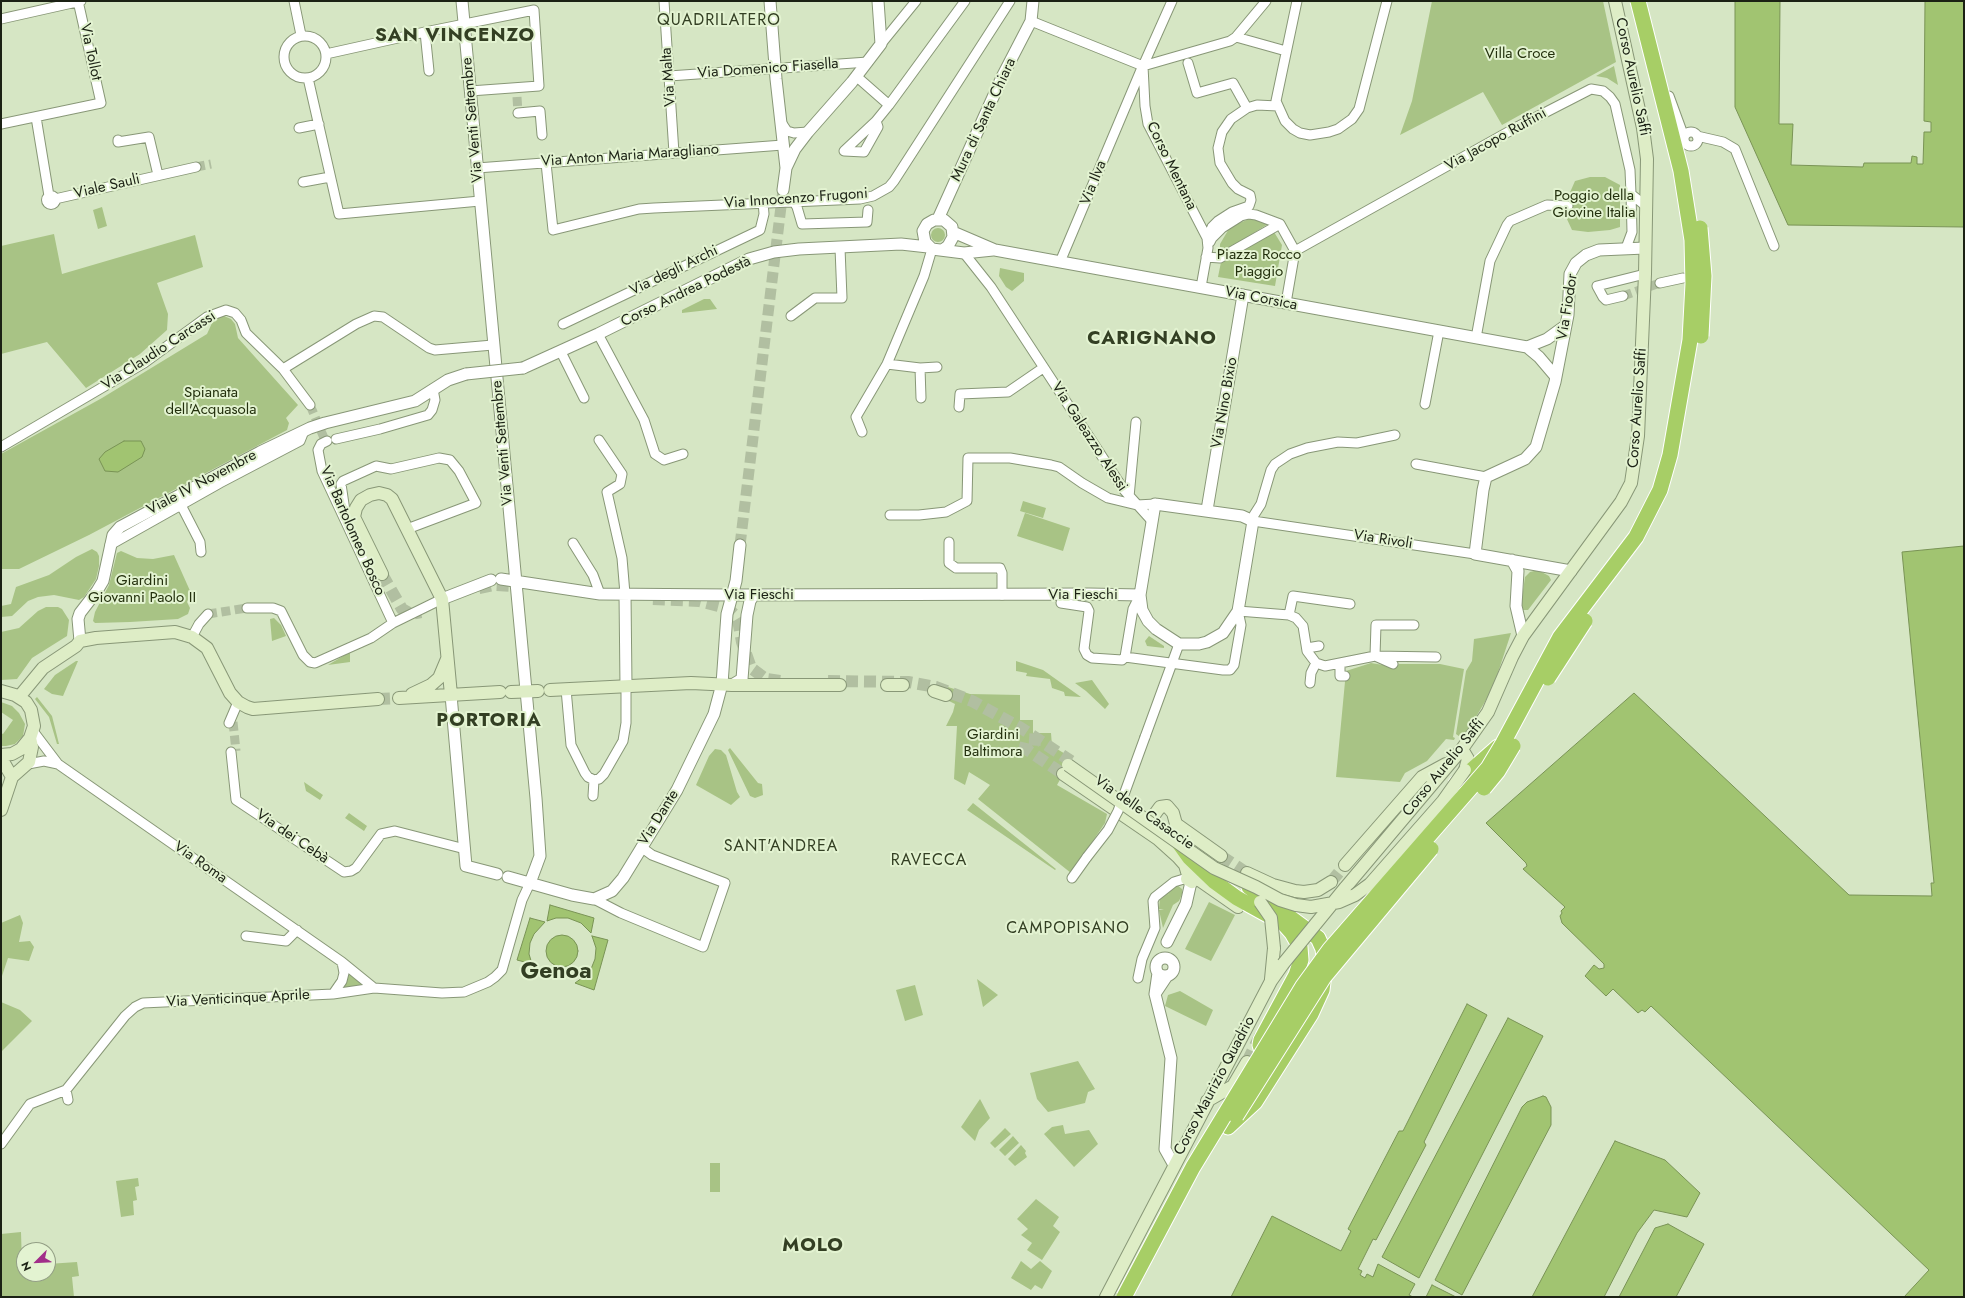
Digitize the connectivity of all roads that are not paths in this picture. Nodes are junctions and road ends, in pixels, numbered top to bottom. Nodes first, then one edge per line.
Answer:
1 (79, 1) edge
2 (294, 1) edge
3 (462, 1) edge
4 (664, 1) edge
5 (770, 1) edge
6 (878, 1) edge
7 (916, 1) edge
8 (965, 1) edge
9 (1010, 1) edge
10 (1033, 1) edge
11 (1172, 1) edge
12 (1266, 1) edge
13 (1296, 1) edge
14 (1387, 1) edge
15 (1615, 1) edge
16 (1638, 1) edge
17 (1647, 1) edge
18 (879, 16) junction
19 (1, 19) edge
20 (1031, 21) junction
21 (899, 22) junction
22 (464, 24) junction
23 (425, 32) junction
24 (301, 36) junction
25 (1233, 39) junction
26 (881, 44) junction
27 (1282, 52) junction
28 (326, 54) junction
29 (868, 62) junction
30 (1188, 63) dead end
31 (1143, 66) junction
32 (775, 68) junction
33 (429, 71) dead end
34 (669, 76) junction
35 (856, 76) junction
36 (308, 78) junction
37 (470, 91) junction
38 (1145, 98) junction
39 (1127, 103) junction
40 (888, 105) junction
41 (1278, 106) junction
42 (1247, 108) junction
43 (518, 113) dead end
44 (36, 116) junction
45 (780, 121) junction
46 (876, 121) dead end
47 (1, 124) edge
48 (319, 124) junction
49 (299, 128) dead end
50 (808, 132) junction
51 (542, 135) dead end
52 (118, 140) dead end
53 (783, 145) junction
54 (674, 153) junction
55 (546, 163) junction
56 (196, 167) tunnel mouth
57 (477, 168) junction
58 (786, 168) junction
59 (158, 175) junction
60 (330, 176) junction
61 (302, 182) dead end
62 (783, 190) tunnel mouth
63 (1631, 194) junction
64 (793, 200) junction
65 (480, 201) junction
66 (762, 202) junction
67 (1568, 206) dead end
68 (1647, 207) junction
69 (868, 210) dead end
70 (938, 219) junction
71 (1280, 224) junction
72 (923, 231) junction
73 (953, 232) junction
74 (1207, 238) junction
75 (903, 244) junction
76 (1774, 246) dead end
77 (840, 248) junction
78 (930, 248) junction
79 (1626, 248) junction
80 (1645, 248) junction
81 (944, 249) junction
82 (995, 250) junction
83 (1295, 251) junction
84 (964, 253) junction
85 (1207, 253) junction
86 (1060, 262) junction
87 (1645, 274) junction
88 (1683, 278) dead end
89 (1660, 284) tunnel mouth
90 (1201, 287) junction
91 (1244, 295) junction
92 (1623, 296) tunnel mouth
93 (1286, 303) junction
94 (791, 316) dead end
95 (563, 324) dead end
96 (1565, 326) junction
97 (1439, 331) junction
98 (598, 334) junction
99 (1476, 338) junction
100 (494, 345) junction
101 (1527, 347) junction
102 (561, 352) junction
103 (887, 364) junction
104 (920, 368) junction
105 (937, 368) dead end
106 (1044, 368) junction
107 (283, 369) junction
108 (1556, 377) junction
109 (433, 390) junction
110 (584, 398) dead end
111 (921, 398) dead end
112 (1424, 404) dead end
113 (310, 405) tunnel mouth
114 (959, 407) dead end
115 (1136, 422) dead end
116 (310, 428) junction
117 (862, 432) dead end
118 (1395, 435) dead end
119 (599, 440) dead end
120 (1, 446) edge
121 (683, 454) dead end
122 (1416, 464) dead end
123 (1486, 477) junction
124 (1129, 497) junction
125 (1155, 504) junction
126 (181, 505) junction
127 (1137, 505) junction
128 (1207, 510) junction
129 (890, 515) dead end
130 (347, 519) junction
131 (1152, 521) junction
132 (1253, 521) junction
133 (407, 529) junction
134 (949, 542) dead end
135 (573, 543) dead end
136 (110, 545) junction
137 (740, 545) tunnel mouth
138 (201, 552) dead end
139 (1475, 554) junction
140 (1512, 560) junction
141 (1571, 571) junction
142 (382, 574) tunnel mouth
143 (516, 581) junction
144 (600, 594) junction
145 (625, 594) junction
146 (732, 595) junction
147 (754, 595) junction
148 (1002, 595) junction
149 (1140, 595) junction
150 (442, 599) junction
151 (1061, 603) dead end
152 (1350, 604) dead end
153 (247, 608) tunnel mouth
154 (1238, 611) junction
155 (208, 614) tunnel mouth
156 (1289, 614) junction
157 (393, 623) junction
158 (1414, 626) dead end
159 (1523, 636) junction
160 (192, 637) junction
161 (80, 641) junction
162 (1179, 644) junction
163 (1319, 646) dead end
164 (1306, 648) junction
165 (1375, 656) junction
166 (447, 657) junction
167 (1126, 657) junction
168 (1436, 657) dead end
169 (1172, 663) junction
170 (1316, 663) junction
171 (1340, 664) junction
172 (1394, 664) dead end
173 (1345, 676) dead end
174 (1310, 682) dead end
175 (727, 684) junction
176 (840, 685) tunnel mouth
177 (887, 685) dead end
178 (903, 685) dead end
179 (626, 686) junction
180 (566, 689) junction
181 (1, 691) edge
182 (525, 691) junction
183 (934, 691) dead end
184 (451, 695) junction
185 (946, 695) dead end
186 (19, 697) junction
187 (378, 699) tunnel mouth
188 (238, 702) junction
189 (231, 721) tunnel mouth
190 (31, 735) junction
191 (1503, 743) junction
192 (1462, 749) junction
193 (233, 753) tunnel mouth
194 (1, 757) edge
195 (1452, 761) junction
196 (28, 764) junction
197 (58, 764) junction
198 (1067, 768) junction
199 (12, 777) junction
200 (594, 780) junction
201 (593, 796) dead end
202 (1, 810) edge
203 (1153, 819) junction
204 (1180, 835) junction
205 (1158, 839) junction
206 (642, 847) junction
207 (465, 849) junction
208 (1217, 863) junction
209 (1345, 866) tunnel mouth
210 (1247, 873) tunnel mouth
211 (1190, 875) junction
212 (1072, 878) dead end
213 (1362, 878) junction
214 (1331, 882) tunnel mouth
215 (530, 883) junction
216 (1345, 888) joint
217 (594, 899) junction
218 (297, 930) junction
219 (1290, 934) dead end
220 (246, 936) dead end
221 (1164, 959) junction
222 (342, 962) junction
223 (1163, 974) junction
224 (1138, 978) dead end
225 (1271, 980) junction
226 (374, 988) junction
227 (333, 994) junction
228 (1263, 1054) junction
229 (1247, 1062) tunnel mouth
230 (66, 1090) junction
231 (68, 1100) dead end
232 (1207, 1101) junction
233 (1228, 1127) junction
234 (2, 1142) edge
235 (1174, 1165) junction
236 (1106, 1297) edge
237 (1124, 1297) edge
238 (1136, 1297) edge

1 - 19 street
1 - 44 street, Via Tollot
2 - 24 street
3 - 22 street, Via Venti Settembre
4 - 34 street, Via Malta
5 - 32 street
6 - 18 street
7 - 21 street
8 - 40 street
9 - 64 street, Via Innocenzo Frugoni
10 - 20 street
11 - 31 street, Corso Mentana
12 - 25 street
13 - 27 street
14 - 41 street
15 - 68 main road, Corso Aurelio Saffi
16 - 191 highway, bridge
17 - 76 street
17 - 233 highway, bridge
18 - 21 street
18 - 26 street
20 - 31 street
20 - 70 street, Mura di Santa Chiara
21 - 26 street
22 - 23 street
22 - 37 street, Via Venti Settembre
22 - 37 street
23 - 28 street
23 - 33 street
24 - 28 street
24 - 36 street
25 - 27 street
25 - 31 street
26 - 29 street
27 - 41 street
28 - 36 street
29 - 32 street, Via Domenico Fiasella
29 - 35 street
30 - 42 street
31 - 38 street, Corso Mentana
31 - 39 street, Via Ilva
32 - 34 street, Via Domenico Fiasella
32 - 45 street
34 - 54 street, Via Malta
35 - 40 street
35 - 50 street
36 - 48 street
37 - 57 street, Via Venti Settembre
38 - 39 street
38 - 74 street, Corso Mentana
39 - 86 street, Via Ilva
40 - 46 street
41 - 42 street
42 - 74 street
43 - 51 street
44 - 47 street
44 - 59 street, Viale Sauli
45 - 50 street
45 - 53 street
48 - 49 street
48 - 60 street
50 - 58 street
52 - 59 street, Viale Sauli
53 - 54 street, Via Anton Maria Maragliano
53 - 58 street
54 - 55 street, Via Anton Maria Maragliano
55 - 57 street, Via Anton Maria Maragliano
55 - 66 street, Via Innocenzo Frugoni
56 - 59 street, Viale Sauli
57 - 65 street, Via Venti Settembre
58 - 62 street
60 - 61 street
60 - 65 street
63 - 68 street
63 - 79 street, Via Jacopo Ruffini
63 - 83 street, Via Jacopo Ruffini
64 - 66 street, Via Innocenzo Frugoni
64 - 69 street
65 - 100 street, Via Venti Settembre
66 - 95 street, Via degli Archi
67 - 99 street
68 - 80 main road, Corso Aurelio Saffi
70 - 72 street
70 - 73 street
71 - 83 street
71 - 85 street
71 - 85 street
72 - 75 street, Corso Andrea Podestà
72 - 78 street
73 - 81 street
73 - 82 street
74 - 85 street
75 - 77 street, Corso Andrea Podestà
75 - 78 street, Corso Andrea Podestà
77 - 94 street
77 - 98 street, Corso Andrea Podestà
78 - 81 street
78 - 103 street
79 - 80 street, Via Fiodor
79 - 96 street, Via Fiodor
80 - 87 main road, Corso Aurelio Saffi
81 - 84 street
82 - 84 street
82 - 86 street, Via Corsica
83 - 93 street
84 - 106 street, Via Galeazzo Alessi
85 - 90 street
86 - 90 street, Via Corsica
87 - 92 street
87 - 141 main road, Corso Aurelio Saffi
88 - 89 street
90 - 91 street, Via Corsica
91 - 93 street, Via Corsica
91 - 128 street, Via Nino Bixio
93 - 97 street, Via Corsica
96 - 101 street
96 - 108 street, Via Fiodor
97 - 99 street, Via Corsica
97 - 112 street
98 - 102 street, Corso Andrea Podestà
98 - 121 street
99 - 101 street, Via Corsica
100 - 107 street
100 - 143 street, Via Venti Settembre
101 - 108 street
102 - 109 street, Corso Andrea Podestà, bridge
102 - 110 street
103 - 104 street
103 - 117 street
104 - 105 street
104 - 111 street
106 - 114 street, Via Galeazzo Alessi
106 - 124 street, Via Galeazzo Alessi
107 - 113 street, Via Claudio Carcassi
107 - 120 street, Via Claudio Carcassi
108 - 123 street, Via Fiodor
109 - 116 street, Corso Andrea Podestà
109 - 130 street, Via Bartolomeo Bosco
115 - 124 street
116 - 126 street, Viale IV Novembre
116 - 136 street, Viale IV Novembre
118 - 132 street
119 - 145 street
122 - 123 street
123 - 139 street
124 - 127 street, Via Galeazzo Alessi
125 - 127 street
125 - 128 street
125 - 131 street
126 - 136 street, Viale IV Novembre
126 - 138 street
127 - 129 street
127 - 131 street, Via Galeazzo Alessi
128 - 132 street
130 - 133 main road
130 - 133 street
130 - 142 main road
130 - 157 street, Via Bartolomeo Bosco
131 - 149 street
132 - 139 street, Via Rivoli
132 - 154 street
133 - 150 main road
134 - 148 street
135 - 144 street
136 - 161 street, Viale IV Novembre
137 - 146 street
139 - 140 street, Via Rivoli
140 - 141 street
140 - 159 street
141 - 159 main road, Corso Aurelio Saffi
143 - 144 street, Via Fieschi
143 - 150 street, Via Fieschi
143 - 182 street, Via Venti Settembre
144 - 145 street, Via Fieschi
145 - 146 street, Via Fieschi
145 - 179 street
146 - 147 street, Via Fieschi
146 - 175 street
147 - 148 street, Via Fieschi
147 - 175 street
148 - 149 street, Via Fieschi
149 - 162 street
149 - 167 street
150 - 157 street
150 - 166 main road
151 - 167 street
152 - 156 street
153 - 157 street
154 - 156 street
154 - 162 street
154 - 169 street
155 - 160 street
156 - 164 street
158 - 165 street
159 - 192 main road, Corso Aurelio Saffi
160 - 161 main road
160 - 188 main road
161 - 186 main road
162 - 169 street
163 - 164 street
164 - 170 street
165 - 168 street
165 - 171 street
165 - 172 street
166 - 184 main road
166 - 184 main road
167 - 169 street
169 - 212 street, bridge
170 - 171 street
170 - 174 street
171 - 173 street
175 - 176 main road
175 - 179 main road
175 - 206 street, Via Dante
177 - 178 main road
179 - 180 main road
179 - 200 street
180 - 182 main road
180 - 200 street
181 - 186 main road
182 - 184 main road
182 - 215 street, Via Venti Settembre
183 - 185 main road
184 - 207 street
186 - 190 main road
187 - 188 main road
188 - 189 street
190 - 194 main road
190 - 196 main road
190 - 197 street
191 - 213 highway, bridge
191 - 228 highway, bridge
192 - 195 main road, Corso Aurelio Saffi
192 - 208 main road, bridge
193 - 207 street, Via dei Cebà
194 - 199 main road
195 - 209 main road
195 - 213 main road, Corso Aurelio Saffi
196 - 197 street
196 - 199 main road
197 - 218 street, Via Roma
198 - 203 main road, Via delle Casaccie
198 - 204 main road, bridge
198 - 205 main road
199 - 202 main road
200 - 201 street
203 - 204 main road
203 - 205 main road
203 - 208 main road, Via delle Casaccie
204 - 208 main road, bridge
204 - 228 highway, bridge
205 - 211 main road
206 - 217 street, Via Dante
206 - 217 street
207 - 215 street
208 - 213 highway
208 - 225 main road, bridge
208 - 233 highway, bridge
210 - 214 main road
211 - 219 main road
211 - 221 street
211 - 224 street
213 - 216 main road, Corso Aurelio Saffi
215 - 217 street
215 - 226 street, Via Venticinque Aprile
216 - 225 main road, Corso Maurizio Quadrio, bridge
218 - 220 street
218 - 222 street, Via Roma
221 - 223 street
221 - 223 street
222 - 226 street
222 - 227 street
223 - 235 street
225 - 232 main road, Corso Maurizio Quadrio
226 - 227 street, Via Venticinque Aprile
227 - 230 street, Via Venticinque Aprile
228 - 237 highway, bridge
229 - 232 main road
230 - 231 street
230 - 234 street
232 - 235 main road, Corso Maurizio Quadrio
233 - 238 highway
235 - 236 main road, Corso Maurizio Quadrio

